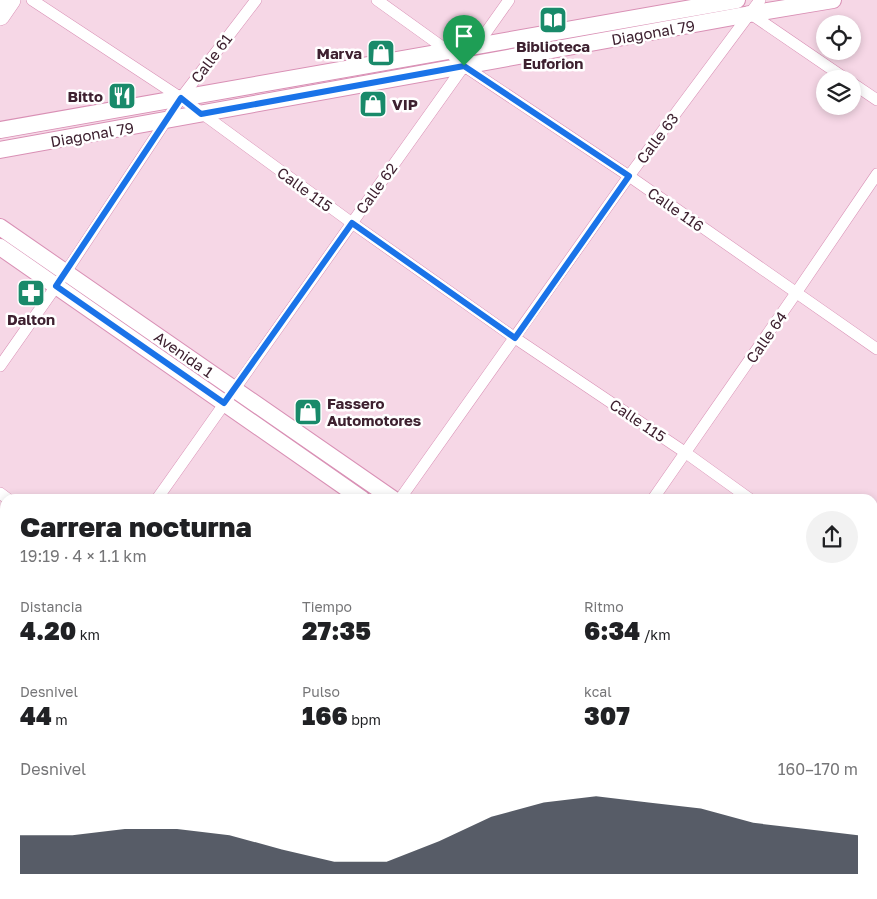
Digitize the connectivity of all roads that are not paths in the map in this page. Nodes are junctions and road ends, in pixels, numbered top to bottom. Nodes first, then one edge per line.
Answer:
1 (11, 0) edge
2 (32, 0) edge
3 (256, 0) edge
4 (376, 0) edge
5 (509, 0) edge
6 (734, 0) edge
7 (760, 0) edge
8 (833, 0) edge
9 (750, 14) junction
10 (0, 16) edge
11 (477, 46) junction
12 (448, 51) junction
13 (464, 66) junction
14 (833, 70) edge
15 (861, 89) edge
16 (181, 98) junction
17 (877, 100) edge
18 (201, 114) junction
19 (167, 120) junction
20 (0, 130) edge
21 (0, 150) edge
22 (877, 174) edge
23 (629, 176) junction
24 (352, 223) junction
25 (0, 227) edge
26 (0, 247) edge
27 (66, 272) junction
28 (56, 286) junction
29 (796, 293) junction
30 (515, 338) junction
31 (877, 349) edge
32 (0, 366) edge
33 (235, 388) junction
34 (224, 403) junction
35 (686, 452) junction
36 (160, 494) edge
37 (355, 494) edge
38 (386, 494) edge
39 (404, 494) edge
40 (657, 494) edge
41 (743, 494) edge

1 - 10 main road
2 - 16 street, Calle 115
3 - 16 street, Calle 61
4 - 12 street, Calle 116
5 - 11 street, Calle 62
6 - 9 street
6 - 11 main road, Diagonal 79
7 - 9 street, Calle 63
8 - 9 main road, Diagonal 79
9 - 13 main road, Diagonal 79
9 - 14 street
9 - 23 street, Calle 63
11 - 12 main road, Diagonal 79
11 - 13 street, Calle 62
12 - 13 street, Calle 116
12 - 16 main road, Diagonal 79
13 - 18 main road, Diagonal 79
13 - 23 street, Calle 116
13 - 24 street, Calle 62
15 - 17 street
16 - 18 street, Calle 115
16 - 19 street, Calle 61
16 - 20 main road, Diagonal 79
18 - 19 main road, Diagonal 79
18 - 24 street, Calle 115
19 - 21 main road, Diagonal 79
19 - 27 street, Calle 61
22 - 29 street, Calle 64
23 - 29 street, Calle 116
23 - 30 street, Calle 63
24 - 30 street, Calle 115
24 - 33 street, Calle 62
25 - 27 main road, Avenida 1
26 - 28 main road, Avenida 1
27 - 28 street, Calle 61
27 - 33 main road, Avenida 1
28 - 32 street, Calle 61
28 - 34 main road, Avenida 1
29 - 31 street, Calle 116
29 - 35 street, Calle 64
30 - 35 street, Calle 115
30 - 39 street, Calle 63
33 - 34 street, Calle 62
33 - 38 main road, Avenida 1
34 - 36 street, Calle 62
34 - 37 main road, Avenida 1
35 - 40 street, Calle 64
35 - 41 street, Calle 115

